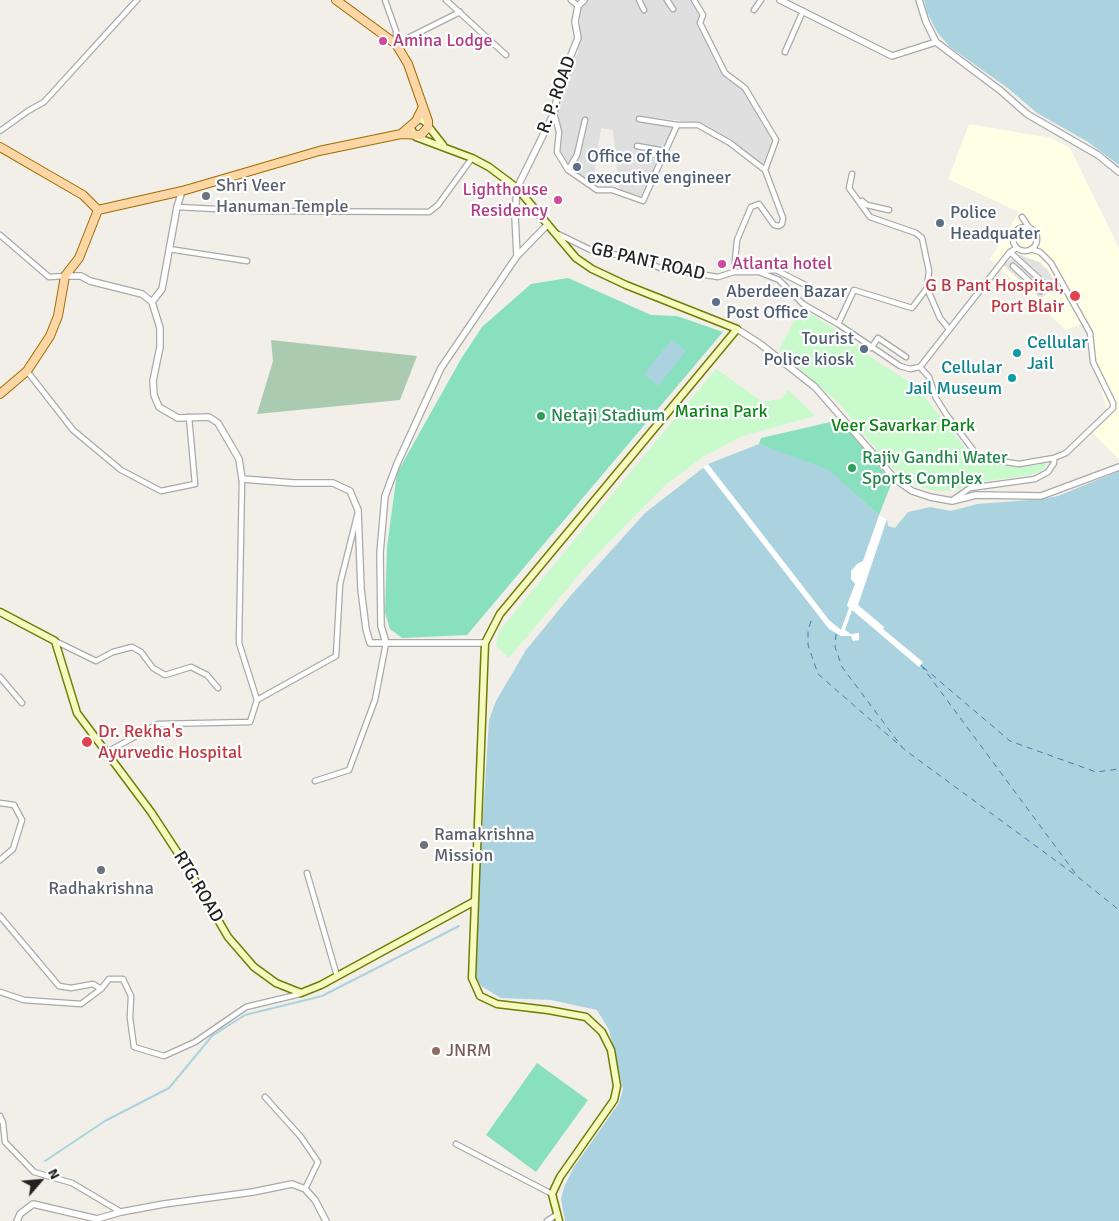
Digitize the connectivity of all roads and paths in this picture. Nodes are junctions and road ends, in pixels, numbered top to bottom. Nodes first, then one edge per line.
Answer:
1 (136, 0) edge
2 (336, 0) edge
3 (385, 0) edge
4 (446, 0) edge
5 (571, 0) edge
6 (584, 0) edge
7 (639, 0) edge
8 (667, 0) edge
9 (696, 0) edge
10 (761, 0) edge
11 (780, 0) edge
12 (919, 0) edge
13 (578, 6) junction
14 (673, 9) dead end
15 (644, 10) dead end
16 (754, 10) dead end
17 (803, 11) junction
18 (460, 12) junction
19 (936, 42) junction
20 (396, 44) junction
21 (785, 52) dead end
22 (506, 55) dead end
23 (423, 106) junction
24 (554, 113) junction
25 (639, 119) dead end
26 (585, 120) dead end
27 (413, 124) junction
28 (677, 125) junction
29 (428, 127) junction
30 (0, 132) edge
31 (401, 134) junction
32 (416, 137) junction
33 (444, 146) junction
34 (637, 146) dead end
35 (0, 147) edge
36 (665, 151) junction
37 (472, 158) junction
38 (568, 170) junction
39 (765, 170) junction
40 (1119, 172) edge
41 (852, 174) dead end
42 (517, 188) junction
43 (182, 191) junction
44 (858, 196) junction
45 (177, 207) junction
46 (98, 210) junction
47 (889, 210) dead end
48 (1022, 217) dead end
49 (548, 224) junction
50 (1028, 226) junction
51 (558, 234) junction
52 (0, 235) edge
53 (1017, 248) junction
54 (170, 249) junction
55 (1031, 249) junction
56 (1010, 252) junction
57 (517, 256) junction
58 (247, 261) dead end
59 (1013, 266) dead end
60 (734, 272) junction
61 (759, 272) junction
62 (65, 276) junction
63 (927, 288) junction
64 (818, 291) dead end
65 (152, 302) junction
66 (838, 324) junction
67 (949, 328) junction
68 (737, 329) junction
69 (871, 348) junction
70 (906, 356) dead end
71 (920, 367) junction
72 (27, 371) junction
73 (0, 394) edge
74 (189, 417) junction
75 (1054, 458) junction
76 (1119, 467) edge
77 (242, 479) junction
78 (952, 501) junction
79 (358, 510) junction
80 (0, 612) edge
81 (55, 641) junction
82 (386, 643) junction
83 (485, 643) junction
84 (0, 677) edge
85 (218, 688) dead end
86 (257, 700) junction
87 (22, 702) dead end
88 (107, 752) junction
89 (315, 781) dead end
90 (0, 803) edge
91 (0, 860) edge
92 (307, 873) dead end
93 (475, 901) junction
94 (0, 916) edge
95 (337, 976) junction
96 (101, 989) junction
97 (0, 992) edge
98 (301, 993) junction
99 (265, 1097) dead end
100 (0, 1116) edge
101 (456, 1144) dead end
102 (305, 1188) junction
103 (552, 1194) junction
104 (122, 1212) junction
105 (558, 1218) edge
106 (17, 1221) edge
107 (326, 1221) edge
108 (546, 1221) edge

1 - 30 street
2 - 20 main road
3 - 20 street
4 - 18 street
5 - 13 street
6 - 13 street
7 - 15 street
8 - 14 street
9 - 39 street
10 - 16 street
11 - 17 street
12 - 19 street
13 - 24 street, R. P. ROAD
17 - 19 street
17 - 21 street
18 - 20 street
18 - 22 street
19 - 40 street
20 - 23 main road
23 - 27 main road
23 - 29 main road
24 - 38 street
24 - 42 street, R. P. ROAD
25 - 28 street
26 - 38 street
27 - 29 main road
27 - 31 main road
27 - 32 main road
28 - 36 street
28 - 39 street
29 - 32 main road
29 - 33 main road
31 - 32 main road
31 - 43 main road
32 - 33 main road
33 - 37 main road
34 - 36 street
35 - 46 main road
36 - 38 street
37 - 42 main road
37 - 45 street
39 - 60 street
41 - 44 street
42 - 49 main road
42 - 57 street
43 - 45 street
43 - 46 main road
44 - 47 street
44 - 63 street
45 - 54 street
46 - 62 main road
48 - 50 street
49 - 51 main road
49 - 57 street
50 - 53 street
50 - 55 street
51 - 60 street, GB PANT ROAD
51 - 68 main road
52 - 62 street
53 - 55 street
53 - 56 street
54 - 58 street
54 - 65 street
55 - 75 street
56 - 59 street
56 - 67 street
57 - 82 street
60 - 61 street, GB PANT ROAD
61 - 64 street
61 - 66 street, GB PANT ROAD
62 - 65 street
62 - 72 main road
63 - 66 street
63 - 67 street
65 - 74 street
66 - 69 street, GB PANT ROAD
67 - 71 street
68 - 78 street
68 - 83 main road
69 - 70 street
69 - 71 street, GB PANT ROAD
71 - 75 street
72 - 73 main road
72 - 74 street
74 - 77 street
75 - 78 street
76 - 78 street
77 - 79 street
77 - 86 street
79 - 82 street
79 - 86 street
80 - 81 main road
81 - 85 street
81 - 88 main road, RTG ROAD
82 - 83 street
82 - 89 street
83 - 93 main road
84 - 87 street
86 - 88 street
88 - 98 main road, RTG ROAD
90 - 91 street
92 - 95 street
93 - 95 main road
93 - 103 main road
94 - 96 street
95 - 98 main road
96 - 97 street
96 - 98 street
99 - 102 street
100 - 104 street
101 - 103 street
102 - 104 street
102 - 107 street
103 - 105 main road
104 - 106 street
105 - 108 street

